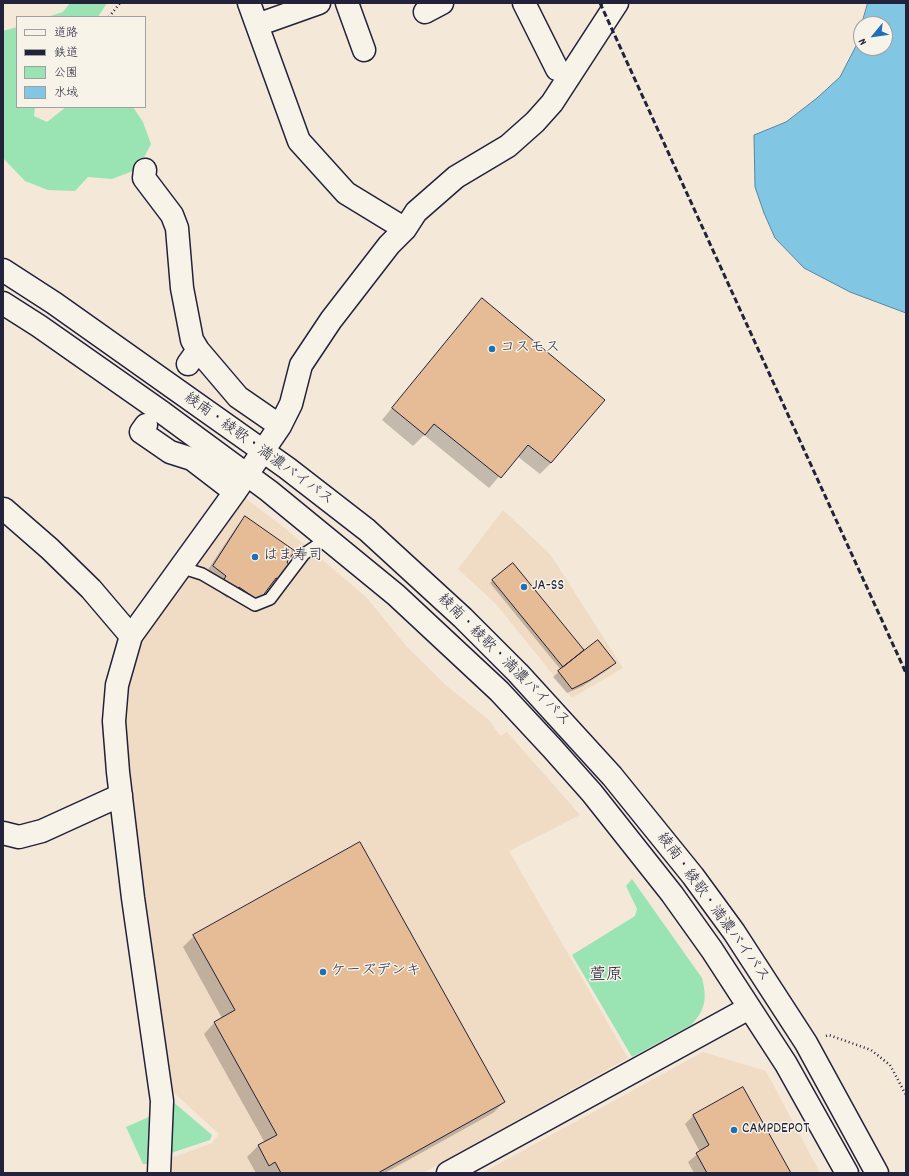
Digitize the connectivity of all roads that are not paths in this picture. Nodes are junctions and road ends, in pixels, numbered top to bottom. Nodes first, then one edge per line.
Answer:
1 (249, 3) edge
2 (319, 3) edge
3 (347, 3) edge
4 (524, 3) edge
5 (617, 3) edge
6 (258, 25) junction
7 (364, 50) dead end
8 (557, 69) dead end
9 (145, 170) dead end
10 (405, 229) junction
11 (3, 270) edge
12 (3, 303) edge
13 (146, 426) dead end
14 (280, 426) junction
15 (263, 452) junction
16 (241, 483) junction
17 (4, 509) dead end
18 (328, 538) junction
19 (180, 567) junction
20 (131, 636) junction
21 (121, 795) junction
22 (3, 834) edge
23 (749, 1008) junction
24 (159, 1173) edge
25 (448, 1173) edge
26 (847, 1173) edge
27 (877, 1173) edge

1 - 6 main road
2 - 6 main road
3 - 7 main road
4 - 8 main road
5 - 10 main road
6 - 10 main road
9 - 14 main road
10 - 14 main road
11 - 15 main road, 綾南・綾歌・満濃バイパス
12 - 16 main road, 綾南・綾歌・満濃バイパス
13 - 16 main road
14 - 15 main road
15 - 16 main road
15 - 27 main road, 綾南・綾歌・満濃バイパス
16 - 18 main road, 綾南・綾歌・満濃バイパス
16 - 19 main road
17 - 20 main road
18 - 19 lane
18 - 23 main road, 綾南・綾歌・満濃バイパス
19 - 20 main road
20 - 21 main road
21 - 22 main road
21 - 24 main road
23 - 25 main road
23 - 26 main road, 綾南・綾歌・満濃バイパス

